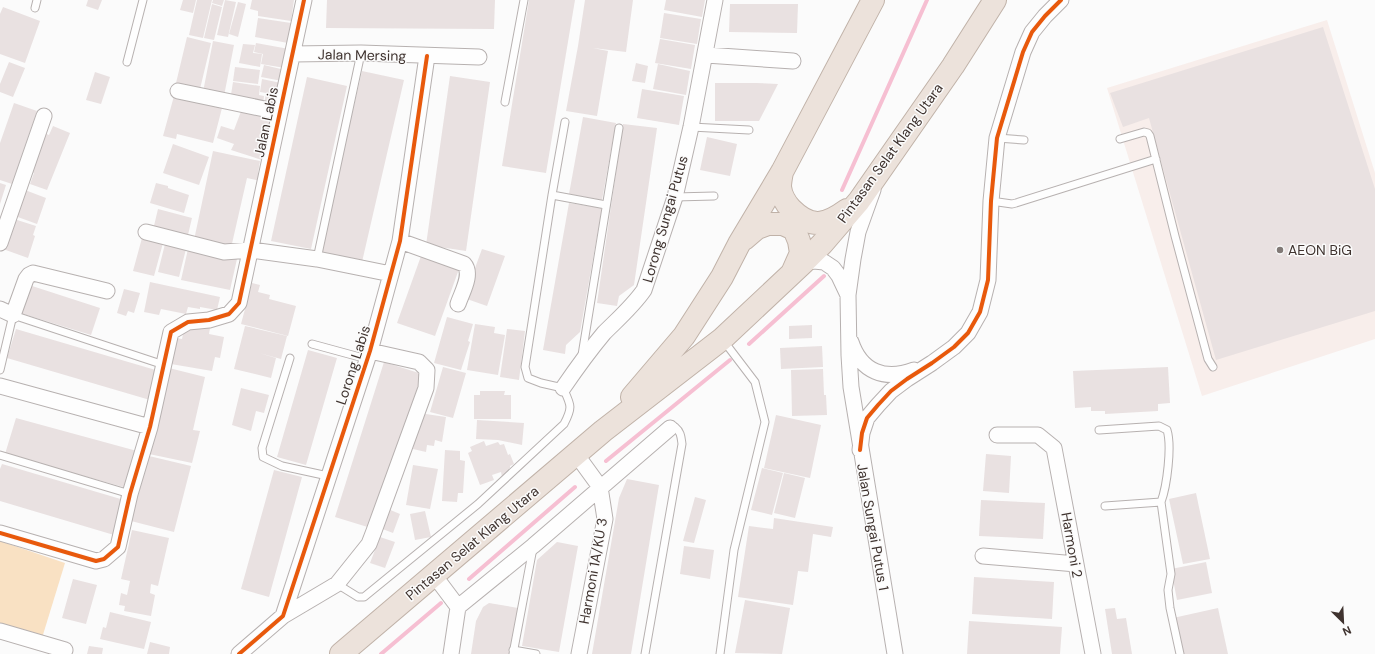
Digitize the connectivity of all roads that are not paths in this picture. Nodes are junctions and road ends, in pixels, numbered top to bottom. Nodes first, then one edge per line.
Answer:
1 (143, 0) edge
2 (304, 0) edge
3 (524, 0) edge
4 (716, 0) edge
5 (873, 0) edge
6 (996, 0) edge
7 (1061, 0) edge
8 (361, 53) junction
9 (293, 54) junction
10 (706, 55) junction
11 (426, 56) junction
12 (479, 57) dead end
13 (793, 61) dead end
14 (128, 62) dead end
15 (178, 91) dead end
16 (506, 102) dead end
17 (279, 112) junction
18 (44, 116) dead end
19 (565, 122) dead end
20 (691, 127) junction
21 (619, 128) dead end
22 (749, 130) dead end
23 (997, 138) junction
24 (1120, 139) dead end
25 (1024, 140) dead end
26 (1156, 159) junction
27 (880, 171) junction
28 (782, 172) junction
29 (552, 195) junction
30 (714, 196) dead end
31 (675, 197) junction
32 (859, 201) junction
33 (991, 201) junction
34 (606, 205) junction
35 (146, 232) dead end
36 (400, 242) junction
37 (0, 244) edge
38 (739, 244) junction
39 (251, 250) junction
40 (317, 259) junction
41 (798, 267) junction
42 (391, 274) junction
43 (107, 291) dead end
44 (848, 295) junction
45 (458, 304) dead end
46 (6, 312) edge
47 (848, 334) junction
48 (722, 338) junction
49 (312, 344) dead end
50 (369, 355) junction
51 (290, 358) dead end
52 (582, 360) junction
53 (932, 363) junction
54 (164, 365) junction
55 (1213, 366) dead end
56 (0, 370) edge
57 (0, 386) edge
58 (563, 388) junction
59 (150, 427) junction
60 (670, 428) joint
61 (1099, 430) dead end
62 (603, 431) junction
63 (997, 435) dead end
64 (860, 450) junction
65 (576, 454) junction
66 (0, 455) edge
67 (328, 476) junction
68 (600, 487) junction
69 (130, 494) junction
70 (1161, 502) junction
71 (1105, 506) dead end
72 (0, 533) edge
73 (533, 546) junction
74 (983, 556) dead end
75 (1076, 564) junction
76 (434, 575) junction
77 (337, 584) junction
78 (458, 607) junction
79 (283, 616) junction
80 (0, 630) edge
81 (65, 650) dead end
82 (513, 652) edge
83 (239, 654) edge
84 (341, 654) edge
85 (451, 654) edge
86 (536, 654) edge
87 (579, 654) edge
88 (645, 654) edge
89 (720, 654) edge
90 (895, 654) edge
91 (1092, 654) edge
92 (1180, 654) edge

1 - 14 lane
2 - 9 street, Jalan Labis
3 - 16 lane
4 - 10 street, Lorong Sungai Putus
5 - 28 highway, Pintasan Selat Klang Utara
6 - 27 highway, Pintasan Selat Klang Utara
7 - 23 street
8 - 9 street, Jalan Mersing
8 - 11 street, Jalan Mersing
8 - 40 lane
9 - 17 street, Jalan Labis
10 - 13 street
10 - 20 street, Lorong Sungai Putus
11 - 12 street, Jalan Mersing
11 - 36 street, Lorong Labis
15 - 17 street
17 - 39 street, Jalan Labis
18 - 37 street
19 - 29 lane
20 - 22 lane
20 - 31 street, Lorong Sungai Putus
21 - 34 lane
23 - 25 lane
23 - 33 street
24 - 26 lane
26 - 33 lane
26 - 55 lane
27 - 32 highway, Pintasan Selat Klang Utara
27 - 44 street
28 - 32 highway
28 - 38 highway, Pintasan Selat Klang Utara
29 - 34 lane
29 - 58 lane
30 - 31 lane
31 - 52 street, Lorong Sungai Putus
32 - 41 highway, Pintasan Selat Klang Utara
33 - 53 street
34 - 52 lane
35 - 39 street
36 - 42 street, Lorong Labis
36 - 45 street
38 - 41 highway
38 - 62 highway, Pintasan Selat Klang Utara
39 - 40 street
39 - 54 street, Jalan Labis
40 - 42 street
41 - 44 street, Jalan Sungai Putus 1
41 - 48 highway, Pintasan Selat Klang Utara
42 - 50 street, Lorong Labis
43 - 46 street
44 - 47 street, Jalan Sungai Putus 1
46 - 54 lane
46 - 56 lane
47 - 53 street
47 - 64 street, Jalan Sungai Putus 1
48 - 62 highway, Pintasan Selat Klang Utara
48 - 89 lane
49 - 50 lane
50 - 67 street, Lorong Labis
50 - 77 street
51 - 67 lane
52 - 58 street, Lorong Sungai Putus
53 - 64 street
54 - 59 street, Jalan Labis
57 - 59 street
58 - 77 lane
59 - 69 street, Jalan Labis
60 - 68 street
60 - 88 lane
61 - 70 lane
62 - 65 highway, Pintasan Selat Klang Utara
63 - 75 street, Harmoni 2
64 - 90 street, Jalan Sungai Putus 1
65 - 68 street
65 - 76 highway, Pintasan Selat Klang Utara
66 - 69 lane
67 - 79 street, Lorong Labis
68 - 73 street
68 - 87 street, Harmoni 1A/KU 3
69 - 72 street, Jalan Labis
70 - 71 lane
70 - 92 lane
73 - 78 street
73 - 82 lane
74 - 75 street
75 - 91 street, Harmoni 2
76 - 78 street
76 - 84 highway, Pintasan Selat Klang Utara
77 - 79 street
78 - 85 street
79 - 83 street
80 - 81 street
82 - 86 lane

